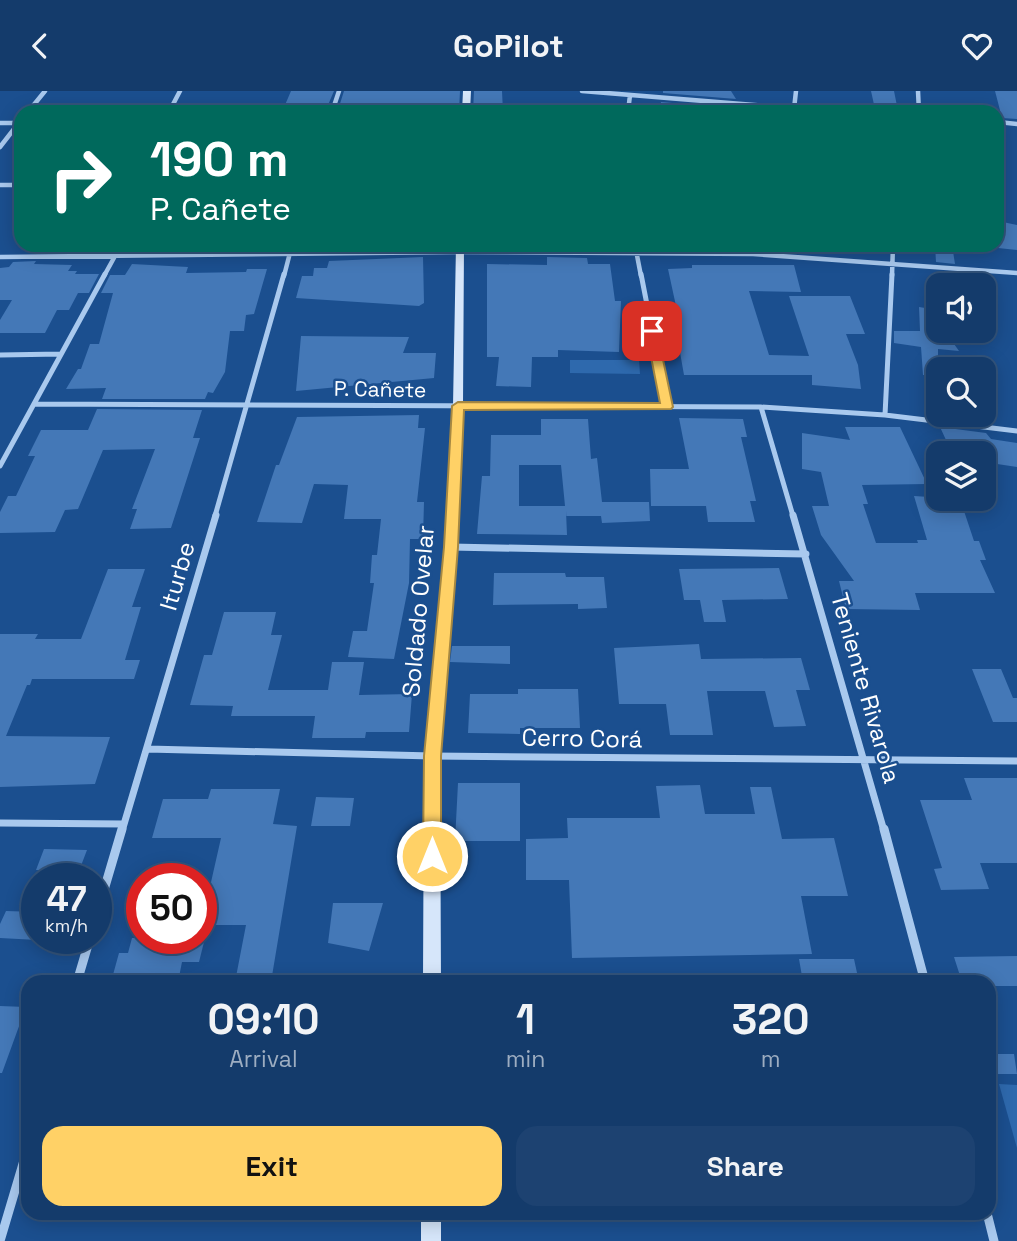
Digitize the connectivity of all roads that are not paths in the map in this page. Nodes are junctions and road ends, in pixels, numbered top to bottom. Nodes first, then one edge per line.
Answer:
1 (44, 91) edge
2 (582, 91) edge
3 (653, 91) edge
4 (630, 95) junction
5 (651, 97) junction
6 (33, 105) edge
7 (629, 105) edge
8 (746, 105) edge
9 (14, 130) edge
10 (0, 147) edge
11 (289, 252) edge
12 (362, 252) edge
13 (460, 252) edge
14 (561, 252) edge
15 (636, 252) edge
16 (893, 252) edge
17 (288, 255) junction
18 (636, 255) junction
19 (115, 256) junction
20 (0, 257) edge
21 (892, 262) junction
22 (1017, 274) edge
23 (61, 354) junction
24 (0, 355) edge
25 (249, 403) junction
26 (35, 404) junction
27 (458, 406) junction
28 (667, 407) junction
29 (761, 407) junction
30 (886, 415) junction
31 (1017, 431) edge
32 (0, 465) edge
33 (451, 547) junction
34 (806, 554) junction
35 (148, 750) junction
36 (432, 756) junction
37 (865, 760) junction
38 (1017, 761) edge
39 (0, 823) edge
40 (124, 824) junction
41 (112, 864) edge
42 (85, 954) edge
43 (79, 975) edge
44 (432, 975) edge
45 (923, 975) edge
46 (21, 1170) edge
47 (431, 1220) edge
48 (989, 1220) edge
49 (0, 1241) edge
50 (431, 1241) edge
51 (994, 1241) edge

1 - 6 street
2 - 4 street
3 - 5 street
4 - 5 street
4 - 7 street
5 - 8 street
9 - 10 street
11 - 17 street, Iturbe
12 - 17 street
13 - 27 main road, Soldado Ovelar
14 - 18 street
15 - 18 street
16 - 21 street
17 - 19 street
17 - 25 street, Iturbe
18 - 21 street
18 - 28 street
19 - 20 street
19 - 23 street
21 - 22 street
21 - 30 street
23 - 24 street
23 - 26 street
25 - 26 street, P. Cañete
25 - 27 street, P. Cañete
25 - 35 street, Iturbe
26 - 32 street
27 - 28 street, P. Cañete
27 - 33 main road, Soldado Ovelar
28 - 29 street, P. Cañete
29 - 30 street, P. Cañete
29 - 34 street, Teniente Rivarola
30 - 31 street, P. Cañete
33 - 34 street
33 - 36 main road, Soldado Ovelar
34 - 37 street, Teniente Rivarola
35 - 36 street, Cerro Corá
35 - 40 street, Iturbe
36 - 37 street, Cerro Corá
36 - 44 main road, Soldado Ovelar
37 - 38 street, Cerro Corá
37 - 45 street, Teniente Rivarola
39 - 40 street
40 - 41 street, Iturbe
42 - 43 street
46 - 49 street
47 - 50 main road
48 - 51 street

